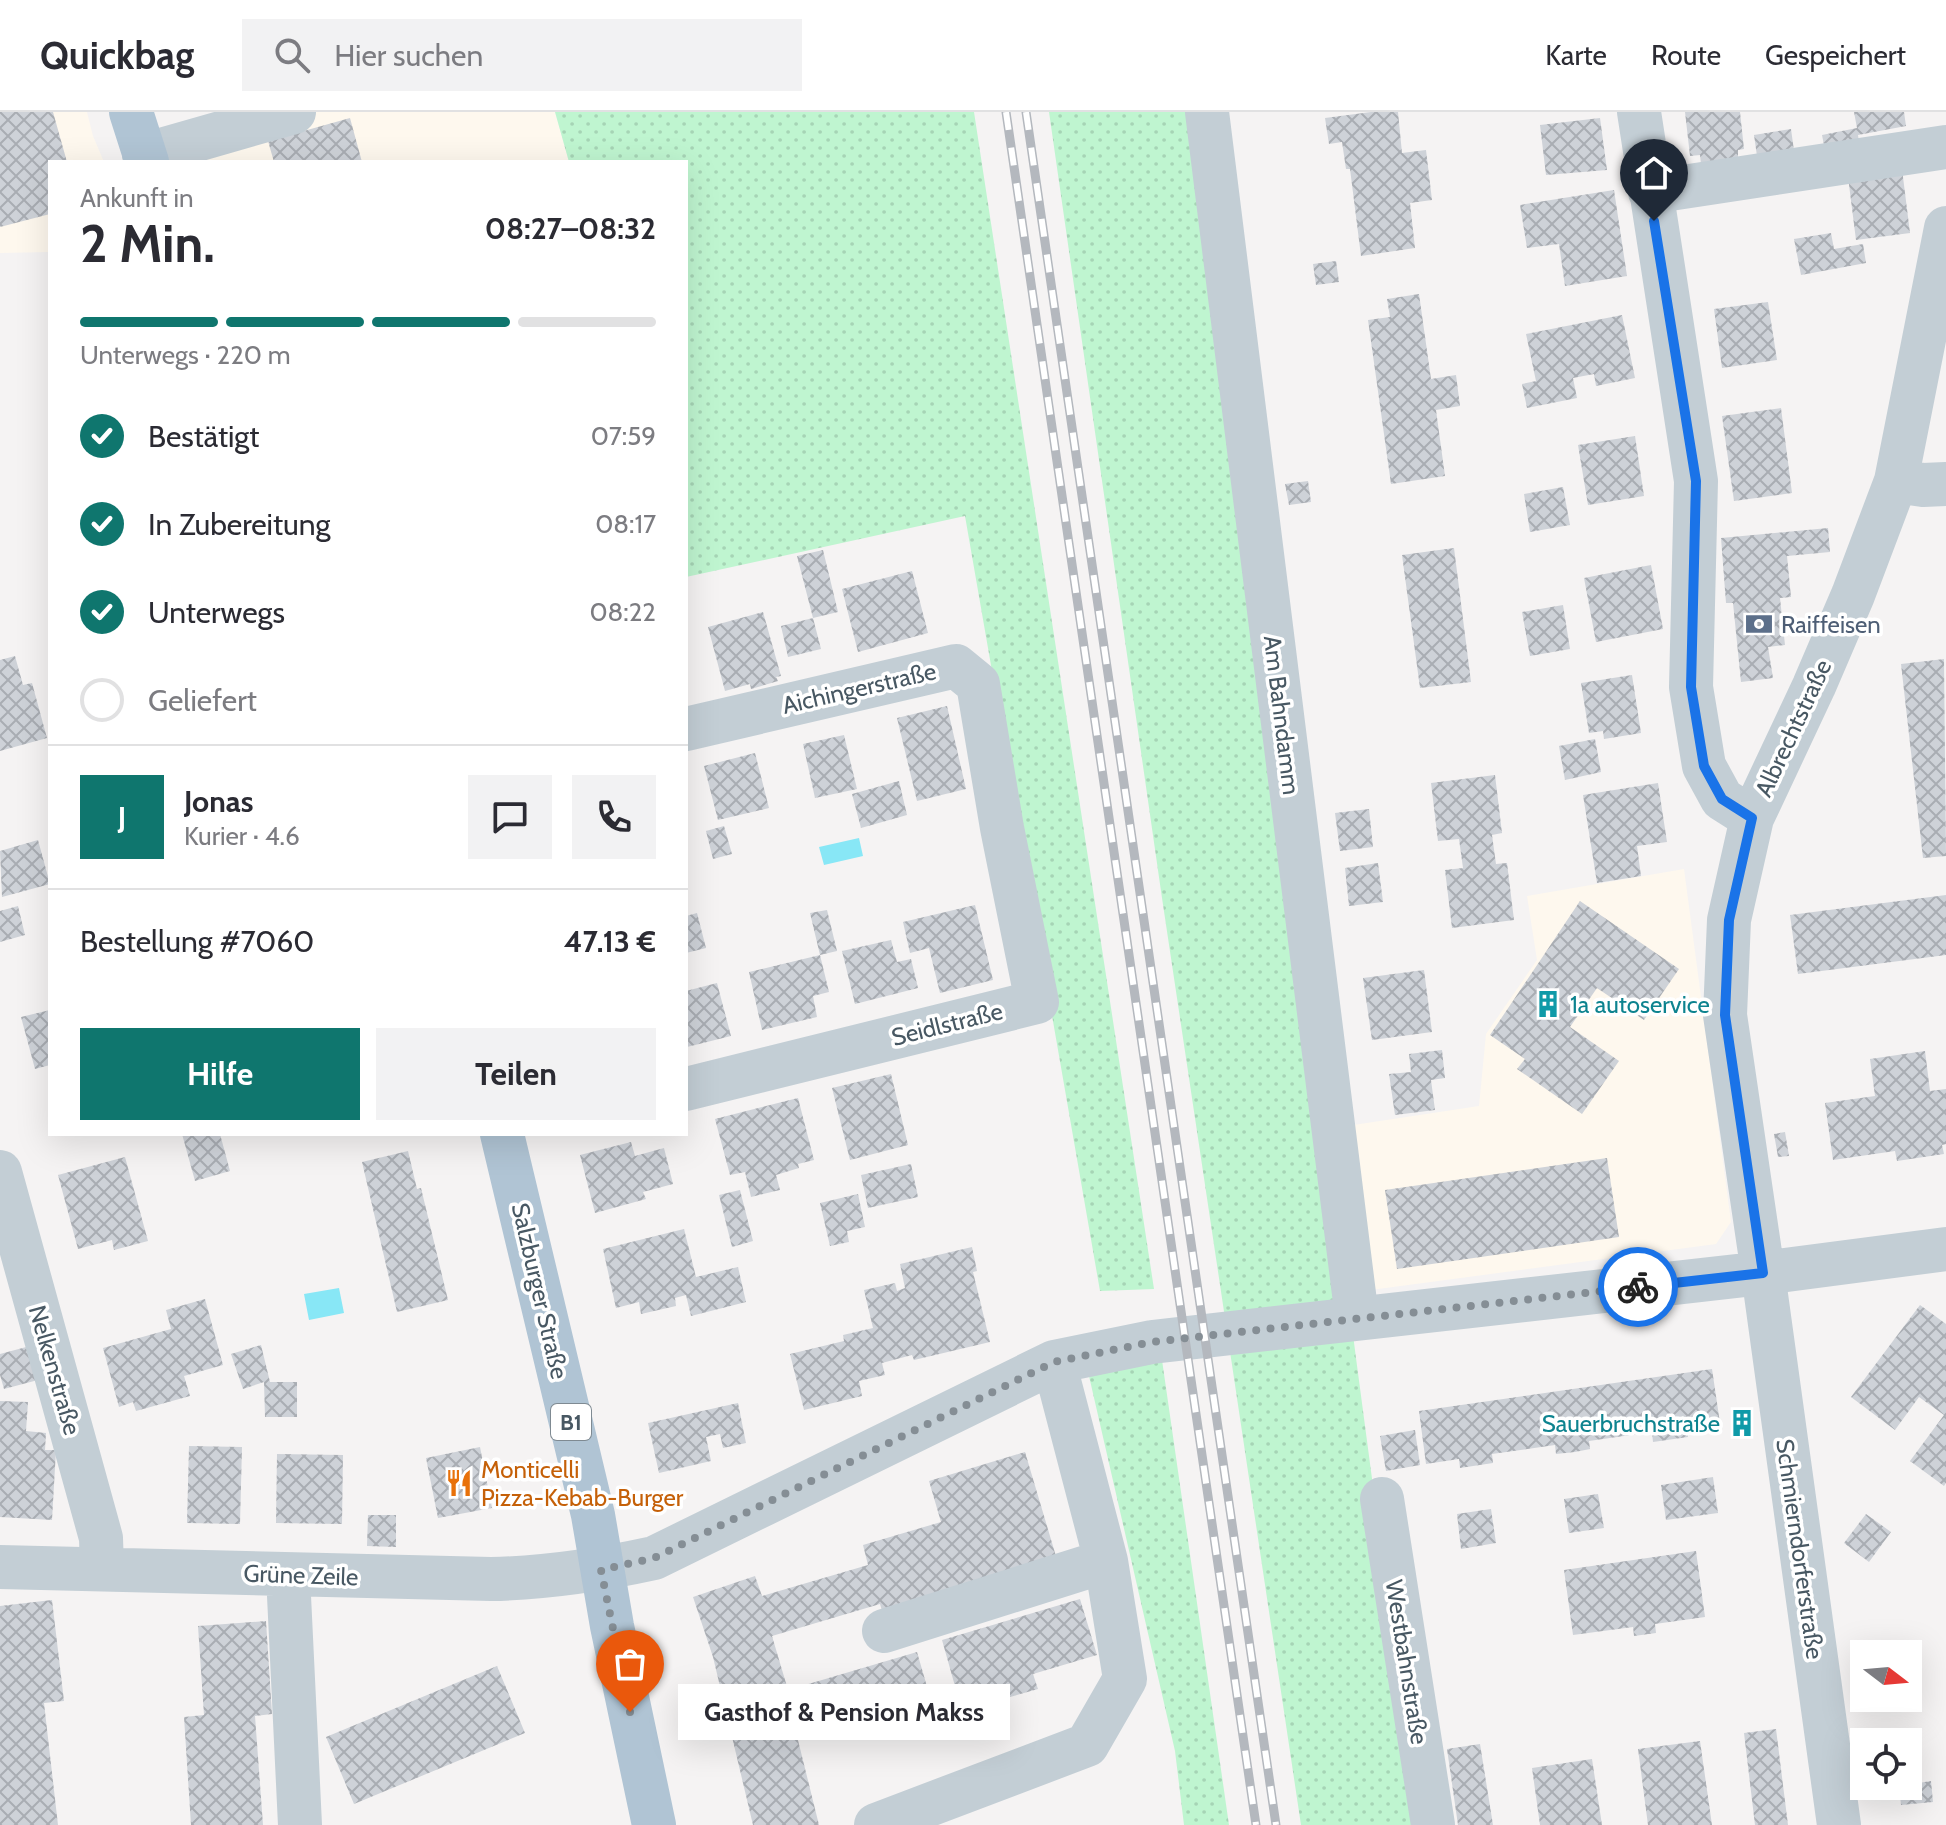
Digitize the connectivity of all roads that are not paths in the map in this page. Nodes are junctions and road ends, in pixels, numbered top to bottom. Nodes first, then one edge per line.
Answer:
1 (131, 112) edge
2 (294, 112) edge
3 (1207, 112) edge
4 (1639, 112) edge
5 (1946, 147) edge
6 (145, 159) edge
7 (1650, 192) junction
8 (1945, 237) edge
9 (1929, 413) edge
10 (1896, 481) junction
11 (1946, 484) edge
12 (688, 729) edge
13 (1752, 818) junction
14 (1002, 828) joint
15 (688, 1089) edge
16 (503, 1136) edge
17 (0, 1172) edge
18 (1946, 1249) edge
19 (1763, 1273) junction
20 (1357, 1318) junction
21 (1054, 1362) junction
22 (1382, 1499) dead end
23 (1106, 1561) junction
24 (0, 1567) edge
25 (102, 1568) junction
26 (601, 1570) junction
27 (288, 1575) junction
28 (884, 1631) dead end
29 (300, 1825) edge
30 (654, 1825) edge
31 (876, 1825) edge
32 (1433, 1825) edge
33 (1839, 1825) edge

1 - 6 main road
2 - 6 street
3 - 20 street, Am Bahndamm
4 - 7 street
5 - 7 street
7 - 13 street
8 - 9 street, Albrechtstraße
9 - 10 street, Albrechtstraße
10 - 11 street
10 - 13 street, Albrechtstraße
12 - 14 street, Aichingerstraße
13 - 19 street, Albrechtstraße
14 - 15 street, Seidlstraße
16 - 26 main road, Salzburger Straße / B1
17 - 25 street, Nelkenstraße
18 - 19 street
19 - 20 street
19 - 33 street, Schmierndorferstraße
20 - 21 street
21 - 23 street
21 - 26 street
22 - 32 street, Westbahnstraße
23 - 28 street
23 - 31 street
24 - 25 street, Grüne Zeile
25 - 27 street, Grüne Zeile
26 - 27 street, Grüne Zeile
26 - 30 main road, Salzburger Straße / B1
27 - 29 street

